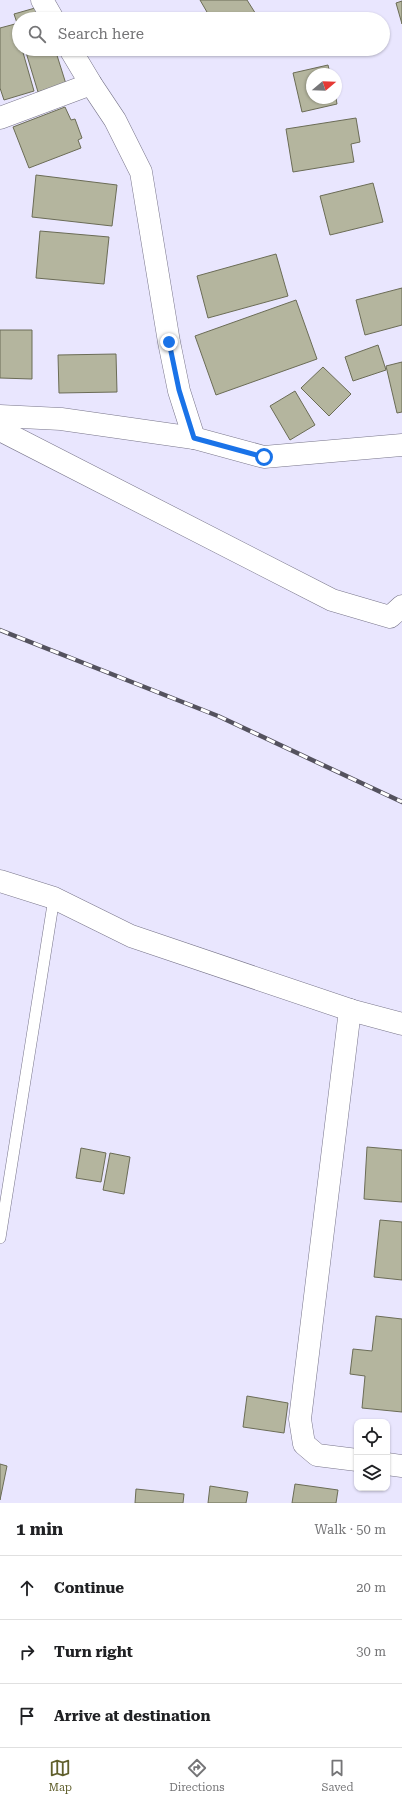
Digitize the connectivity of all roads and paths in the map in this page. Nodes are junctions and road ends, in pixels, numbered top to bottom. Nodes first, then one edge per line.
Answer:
1 (42, 0) edge
2 (49, 12) edge
3 (74, 56) edge
4 (91, 84) junction
5 (0, 118) edge
6 (0, 416) edge
7 (0, 430) edge
8 (194, 438) junction
9 (402, 445) edge
10 (398, 617) edge
11 (0, 881) edge
12 (54, 898) junction
13 (350, 1010) junction
14 (402, 1024) edge
15 (0, 1238) edge
16 (354, 1460) edge
17 (390, 1464) edge
18 (402, 1466) edge

1 - 2 street
3 - 4 street
4 - 5 street
4 - 8 street
6 - 8 street
7 - 10 street
8 - 9 street
11 - 12 street
12 - 13 street
12 - 15 lane
13 - 14 street
13 - 16 street
17 - 18 street

